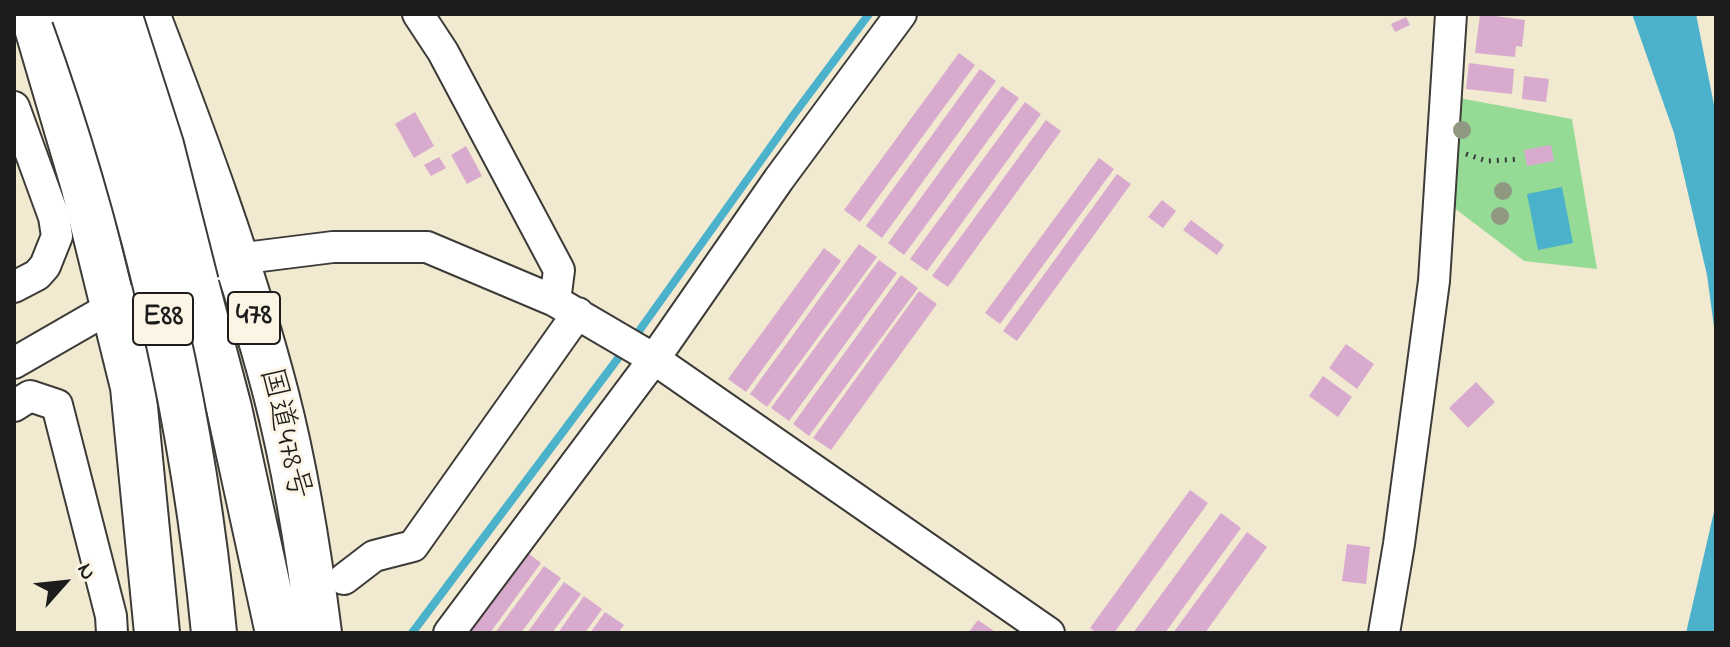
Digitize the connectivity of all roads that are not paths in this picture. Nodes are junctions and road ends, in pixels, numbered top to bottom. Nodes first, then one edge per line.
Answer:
1 (33, 14) edge
2 (74, 14) edge
3 (119, 14) edge
4 (147, 14) edge
5 (418, 14) edge
6 (901, 14) edge
7 (1451, 14) edge
8 (14, 107) edge
9 (237, 259) junction
10 (196, 283) junction
11 (14, 287) edge
12 (113, 306) junction
13 (573, 311) junction
14 (654, 359) junction
15 (14, 363) edge
16 (14, 406) edge
17 (344, 579) dead end
18 (112, 633) edge
19 (157, 633) edge
20 (214, 633) edge
21 (255, 633) edge
22 (278, 633) edge
23 (319, 633) edge
24 (449, 633) edge
25 (1049, 633) edge
26 (1384, 633) edge

1 - 12 highway
2 - 20 highway, E88, bridge
3 - 10 highway, E88, bridge
4 - 9 highway, 国道478号 / 478
5 - 13 street
6 - 14 street
7 - 26 street
8 - 11 street
9 - 12 street
9 - 13 street
9 - 23 highway, 国道478号 / 478
10 - 21 highway, E88
10 - 22 highway
12 - 15 street
12 - 19 highway
13 - 14 street
13 - 17 street
14 - 24 street
14 - 25 street
16 - 18 street

